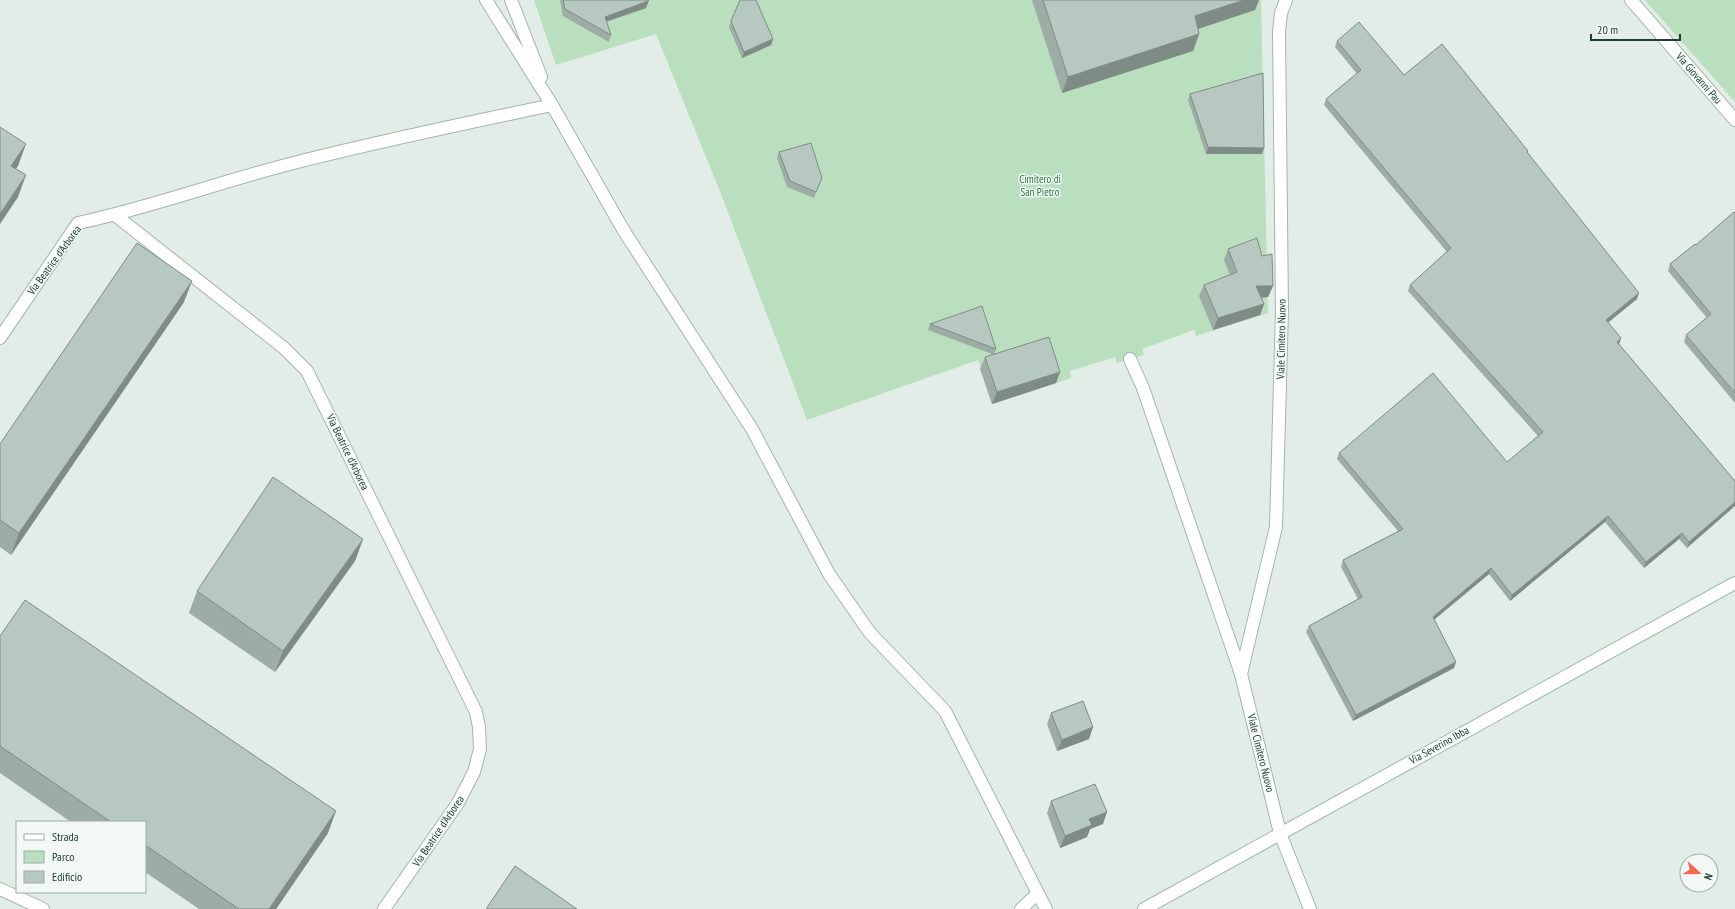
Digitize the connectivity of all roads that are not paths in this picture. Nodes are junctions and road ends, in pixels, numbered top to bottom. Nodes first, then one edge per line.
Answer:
1 (486, 0) edge
2 (511, 0) edge
3 (1286, 0) edge
4 (1631, 0) edge
5 (552, 105) junction
6 (1735, 120) edge
7 (115, 215) junction
8 (0, 338) edge
9 (1130, 359) dead end
10 (1735, 583) edge
11 (1241, 674) junction
12 (1280, 833) junction
13 (0, 889) edge
14 (1038, 893) junction
15 (43, 909) edge
16 (384, 909) edge
17 (1021, 909) edge
18 (1046, 909) edge
19 (1144, 909) edge
20 (1310, 909) edge

1 - 5 street
2 - 5 street
3 - 11 street, Viale Cimitero Nuovo
4 - 6 street, Via Giovanni Pau
5 - 7 street
5 - 14 street
7 - 8 street, Via Beatrice d'Arborea
7 - 16 street, Via Beatrice d'Arborea
9 - 11 street, Viale Cimitero Nuovo
10 - 12 street, Via Severino Ibba
11 - 12 street, Viale Cimitero Nuovo
12 - 19 street, Via Severino Ibba
12 - 20 street, Viale Cimitero Nuovo
13 - 15 street
14 - 17 street
14 - 18 street

